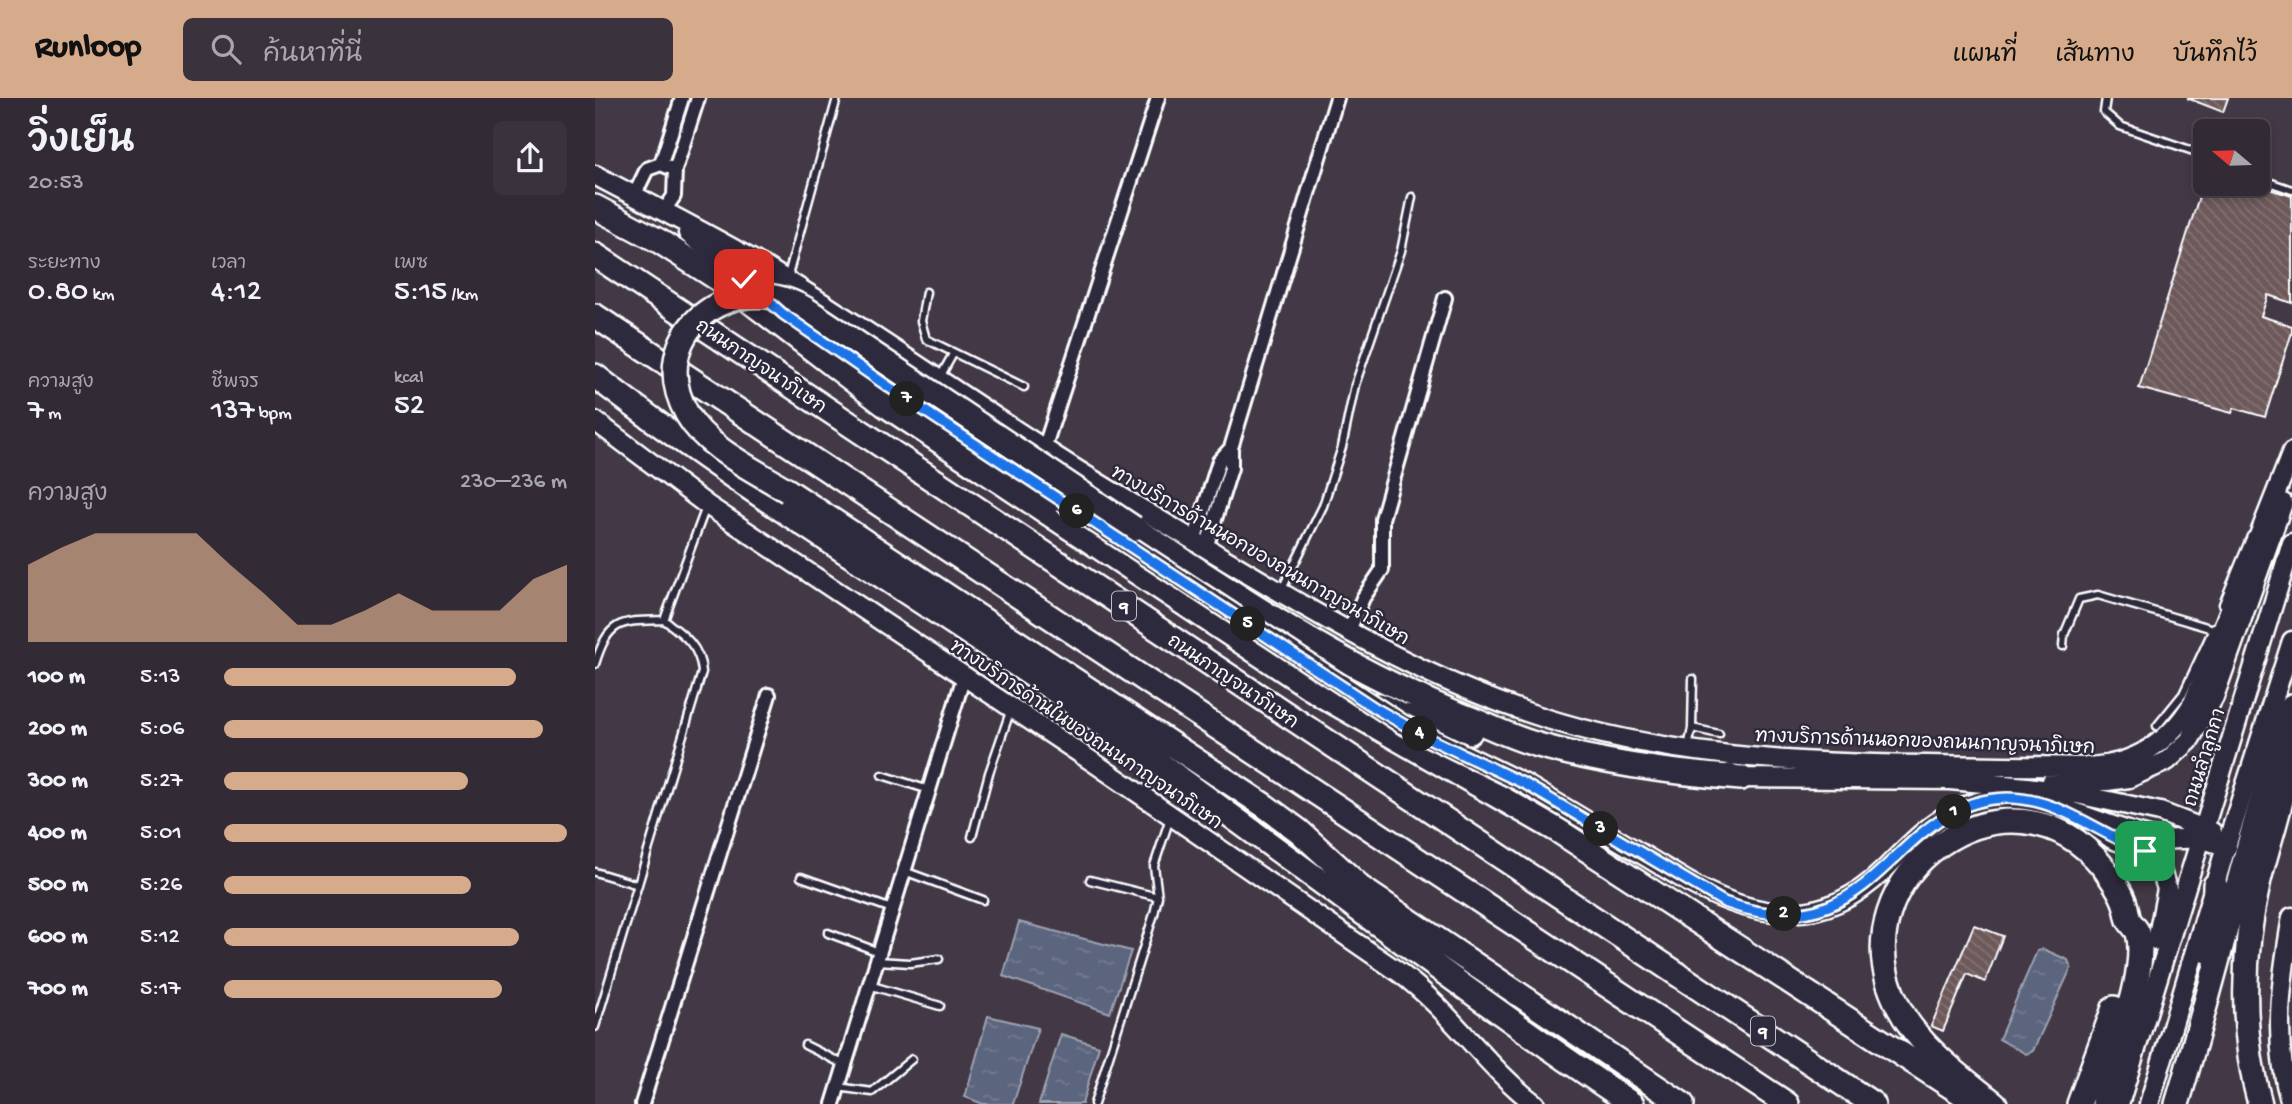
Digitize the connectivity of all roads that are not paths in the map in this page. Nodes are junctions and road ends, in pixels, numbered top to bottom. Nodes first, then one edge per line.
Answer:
1 (682, 98) edge
2 (698, 98) edge
3 (837, 98) edge
4 (1158, 98) edge
5 (1337, 98) edge
6 (2106, 98) edge
7 (2193, 151) edge
8 (661, 164) junction
9 (675, 170) junction
10 (595, 175) edge
11 (2270, 182) edge
12 (2292, 190) edge
13 (634, 196) junction
14 (1412, 197) dead end
15 (595, 206) edge
16 (663, 212) junction
17 (595, 255) edge
18 (786, 281) junction
19 (926, 292) dead end
20 (1445, 298) dead end
21 (595, 316) edge
22 (878, 340) junction
23 (831, 346) junction
24 (953, 355) junction
25 (915, 363) junction
26 (595, 376) edge
27 (939, 379) junction
28 (1024, 387) dead end
29 (595, 421) edge
30 (1044, 449) junction
31 (2292, 452) edge
32 (2292, 476) edge
33 (707, 505) junction
34 (2265, 514) junction
35 (1200, 544) junction
36 (2292, 544) edge
37 (1280, 593) junction
38 (664, 620) junction
39 (2213, 629) junction
40 (1348, 633) junction
41 (2292, 641) edge
42 (1246, 645) junction
43 (2063, 646) dead end
44 (595, 663) edge
45 (964, 676) junction
46 (1693, 680) dead end
47 (2245, 694) junction
48 (769, 695) dead end
49 (2282, 704) edge
50 (1011, 709) junction
51 (2157, 726) dead end
52 (1692, 728) junction
53 (1719, 734) dead end
54 (1535, 744) junction
55 (1688, 750) junction
56 (2292, 750) edge
57 (882, 775) dead end
58 (1741, 778) junction
59 (1950, 780) junction
60 (929, 790) junction
61 (1213, 801) junction
62 (2131, 806) junction
63 (1171, 815) junction
64 (2081, 816) junction
65 (2126, 830) junction
66 (2202, 834) junction
67 (972, 837) dead end
68 (2228, 842) junction
69 (904, 871) junction
70 (595, 872) edge
71 (801, 877) dead end
72 (1090, 880) dead end
73 (1356, 883) junction
74 (638, 885) junction
75 (2215, 886) junction
76 (1158, 897) junction
77 (983, 900) dead end
78 (892, 909) junction
79 (2292, 917) edge
80 (2129, 919) junction
81 (828, 933) dead end
82 (878, 957) junction
83 (939, 959) dead end
84 (869, 985) junction
85 (940, 1006) dead end
86 (595, 1027) edge
87 (805, 1045) dead end
88 (912, 1059) dead end
89 (845, 1065) junction
90 (838, 1087) junction
91 (1675, 1099) edge
92 (2115, 1101) edge
93 (642, 1104) edge
94 (833, 1104) edge
95 (1094, 1104) edge
96 (1535, 1104) edge
97 (1632, 1104) edge
98 (1787, 1104) edge
99 (1873, 1104) edge
100 (1978, 1104) edge
101 (1995, 1104) edge
102 (2079, 1104) edge
103 (2149, 1104) edge
104 (2163, 1104) edge
105 (2177, 1104) edge
106 (2260, 1104) edge
107 (2291, 1104) edge

1 - 8 street
2 - 9 street
3 - 18 lane
4 - 30 street
5 - 35 street
6 - 7 lane
8 - 9 street
8 - 13 street
9 - 16 street
10 - 13 main road, ทางบริการด้านนอกของถนนกาญจนาภิเษก
11 - 12 lane
13 - 16 main road, ทางบริการด้านนอกของถนนกาญจนาภิเษก
14 - 37 lane
15 - 42 highway
16 - 18 main road, ทางบริการด้านนอกของถนนกาญจนาภิเษก
16 - 23 main road, ทางบริการด้านนอกของถนนกาญจนาภิเษก
17 - 99 highway, ถนนกาญจนาภิเษก / 9
18 - 22 main road, ทางบริการด้านนอกของถนนกาญจนาภิเษก
19 - 24 lane
20 - 40 street
21 - 98 highway
22 - 23 main road
22 - 25 main road, ทางบริการด้านนอกของถนนกาญจนาภิเษก
23 - 25 main road
23 - 64 main road, ทางบริการด้านนอกของถนนกาญจนาภิเษก, bridge
24 - 27 lane
24 - 28 lane
25 - 27 main road, ทางบริการด้านนอกของถนนกาญจนาภิเษก
26 - 61 highway
27 - 30 main road, ทางบริการด้านนอกของถนนกาญจนาภิเษก
29 - 33 main road, ทางบริการด้านในของถนนกาญจนาภิเษก
30 - 35 main road, ทางบริการด้านนอกของถนนกาญจนาภิเษก
31 - 34 main road, ทางบริการด้านนอกของถนนกาญจนาภิเษก
32 - 59 main road
33 - 38 lane
33 - 45 main road, ทางบริการด้านในของถนนกาญจนาภิเษก
34 - 39 lane
34 - 55 main road, ทางบริการด้านนอกของถนนกาญจนาภิเษก
35 - 37 main road, ทางบริการด้านนอกของถนนกาญจนาภิเษก
36 - 47 main road, ถนนลำลูกกา
37 - 40 main road, ทางบริการด้านนอกของถนนกาญจนาภิเษก
38 - 44 lane
38 - 74 lane
39 - 43 lane
39 - 51 lane
40 - 55 main road, ทางบริการด้านนอกของถนนกาญจนาภิเษก
41 - 49 main road
42 - 54 highway
42 - 100 highway
45 - 50 main road, ทางบริการด้านในของถนนกาญจนาภิเษก
45 - 60 street
46 - 52 lane
47 - 49 main road
47 - 66 main road, ถนนลำลูกกา
48 - 93 street
49 - 68 main road
49 - 105 highway
50 - 63 main road, ทางบริการด้านในของถนนกาญจนาภิเษก
50 - 67 lane
52 - 53 lane
52 - 55 lane
54 - 58 highway
54 - 73 highway, bridge
55 - 58 main road
56 - 106 highway
57 - 60 lane
58 - 59 main road, ทางบริการด้านนอกของถนนกาญจนาภิเษก
59 - 62 main road, ทางบริการด้านนอกของถนนกาญจนาภิเษก
60 - 69 street
61 - 73 highway
61 - 97 highway
62 - 65 main road
62 - 66 main road, ทางบริการด้านนอกของถนนกาญจนาภิเษก
63 - 76 lane
63 - 96 main road, ทางบริการด้านในของถนนกาญจนาภิเษก
64 - 65 main road, ทางบริการด้านนอกของถนนกาญจนาภิเษก
64 - 92 main road
65 - 66 main road, ทางบริการด้านนอกของถนนกาญจนาภิเษก
66 - 68 main road, ทางบริการด้านนอกของถนนกาญจนาภิเษก
66 - 92 main road, ถนนลำลูกกา
68 - 75 main road
69 - 77 lane
69 - 78 street
70 - 74 lane
71 - 78 lane
72 - 76 lane
73 - 91 highway
74 - 86 lane
75 - 103 main road
75 - 104 highway
76 - 95 lane
78 - 82 street
79 - 107 main road
80 - 92 highway
80 - 101 highway
80 - 102 highway
81 - 82 lane
82 - 83 lane
82 - 84 street
84 - 85 lane
84 - 89 street
87 - 89 lane
88 - 90 lane
89 - 90 street
90 - 94 street

